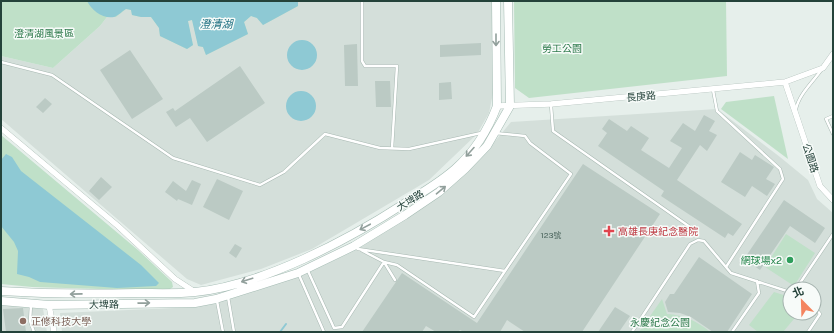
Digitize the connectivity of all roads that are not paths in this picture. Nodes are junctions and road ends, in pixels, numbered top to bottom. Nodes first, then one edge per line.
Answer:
1 (362, 1) edge
2 (496, 1) edge
3 (508, 1) edge
4 (833, 54) edge
5 (1, 62) edge
6 (823, 68) junction
7 (785, 82) junction
8 (713, 90) junction
9 (551, 104) junction
10 (497, 106) junction
11 (510, 106) junction
12 (796, 112) junction
13 (833, 116) edge
14 (1, 128) edge
15 (485, 132) junction
16 (495, 133) junction
17 (833, 134) edge
18 (392, 148) junction
19 (833, 200) edge
20 (690, 227) dead end
21 (833, 234) edge
22 (356, 247) junction
23 (384, 262) junction
24 (726, 267) junction
25 (307, 268) junction
26 (505, 271) junction
27 (298, 272) junction
28 (395, 280) dead end
29 (757, 281) junction
30 (801, 281) edge
31 (782, 289) edge
32 (1, 291) edge
33 (195, 292) junction
34 (227, 295) junction
35 (216, 299) junction
36 (1, 301) edge
37 (31, 303) junction
38 (50, 305) junction
39 (815, 321) edge
40 (34, 332) edge
41 (54, 332) edge
42 (223, 332) edge
43 (234, 332) edge
44 (324, 332) edge
45 (632, 332) edge
46 (732, 332) edge
47 (808, 332) edge

1 - 18 lane
2 -> 10 main road, 大埤路
3 - 11 main road
4 - 6 street
5 - 18 lane
6 - 7 street
6 - 12 lane
7 - 8 street, 長庚路
7 - 12 street, 公園路
8 - 9 street, 長庚路
8 - 24 lane
9 - 11 street, 長庚路
9 - 20 lane
10 - 11 street, 長庚路
10 - 15 main road, 大埤路
11 - 16 main road, 大埤路
12 - 19 street, 公園路
13 - 17 lane
14 - 33 street
15 - 18 lane
15 -> 33 main road, 大埤路
22 -> 16 main road, 大埤路
16 - 26 lane
21 - 30 lane
22 - 23 lane
22 - 25 main road, 大埤路
22 - 26 lane
23 - 25 lane
23 - 26 lane
23 - 28 lane
24 - 29 lane
24 - 45 lane
25 - 27 main road, 大埤路
27 - 34 main road, 大埤路
27 - 44 lane
29 - 31 lane
29 - 46 lane
33 -> 32 main road, 大埤路
34 - 35 main road, 大埤路
34 - 43 lane
38 -> 35 main road, 大埤路
35 - 42 lane
36 - 37 main road, 大埤路
37 - 38 main road, 大埤路
37 - 40 lane
38 - 41 street
39 - 47 lane

